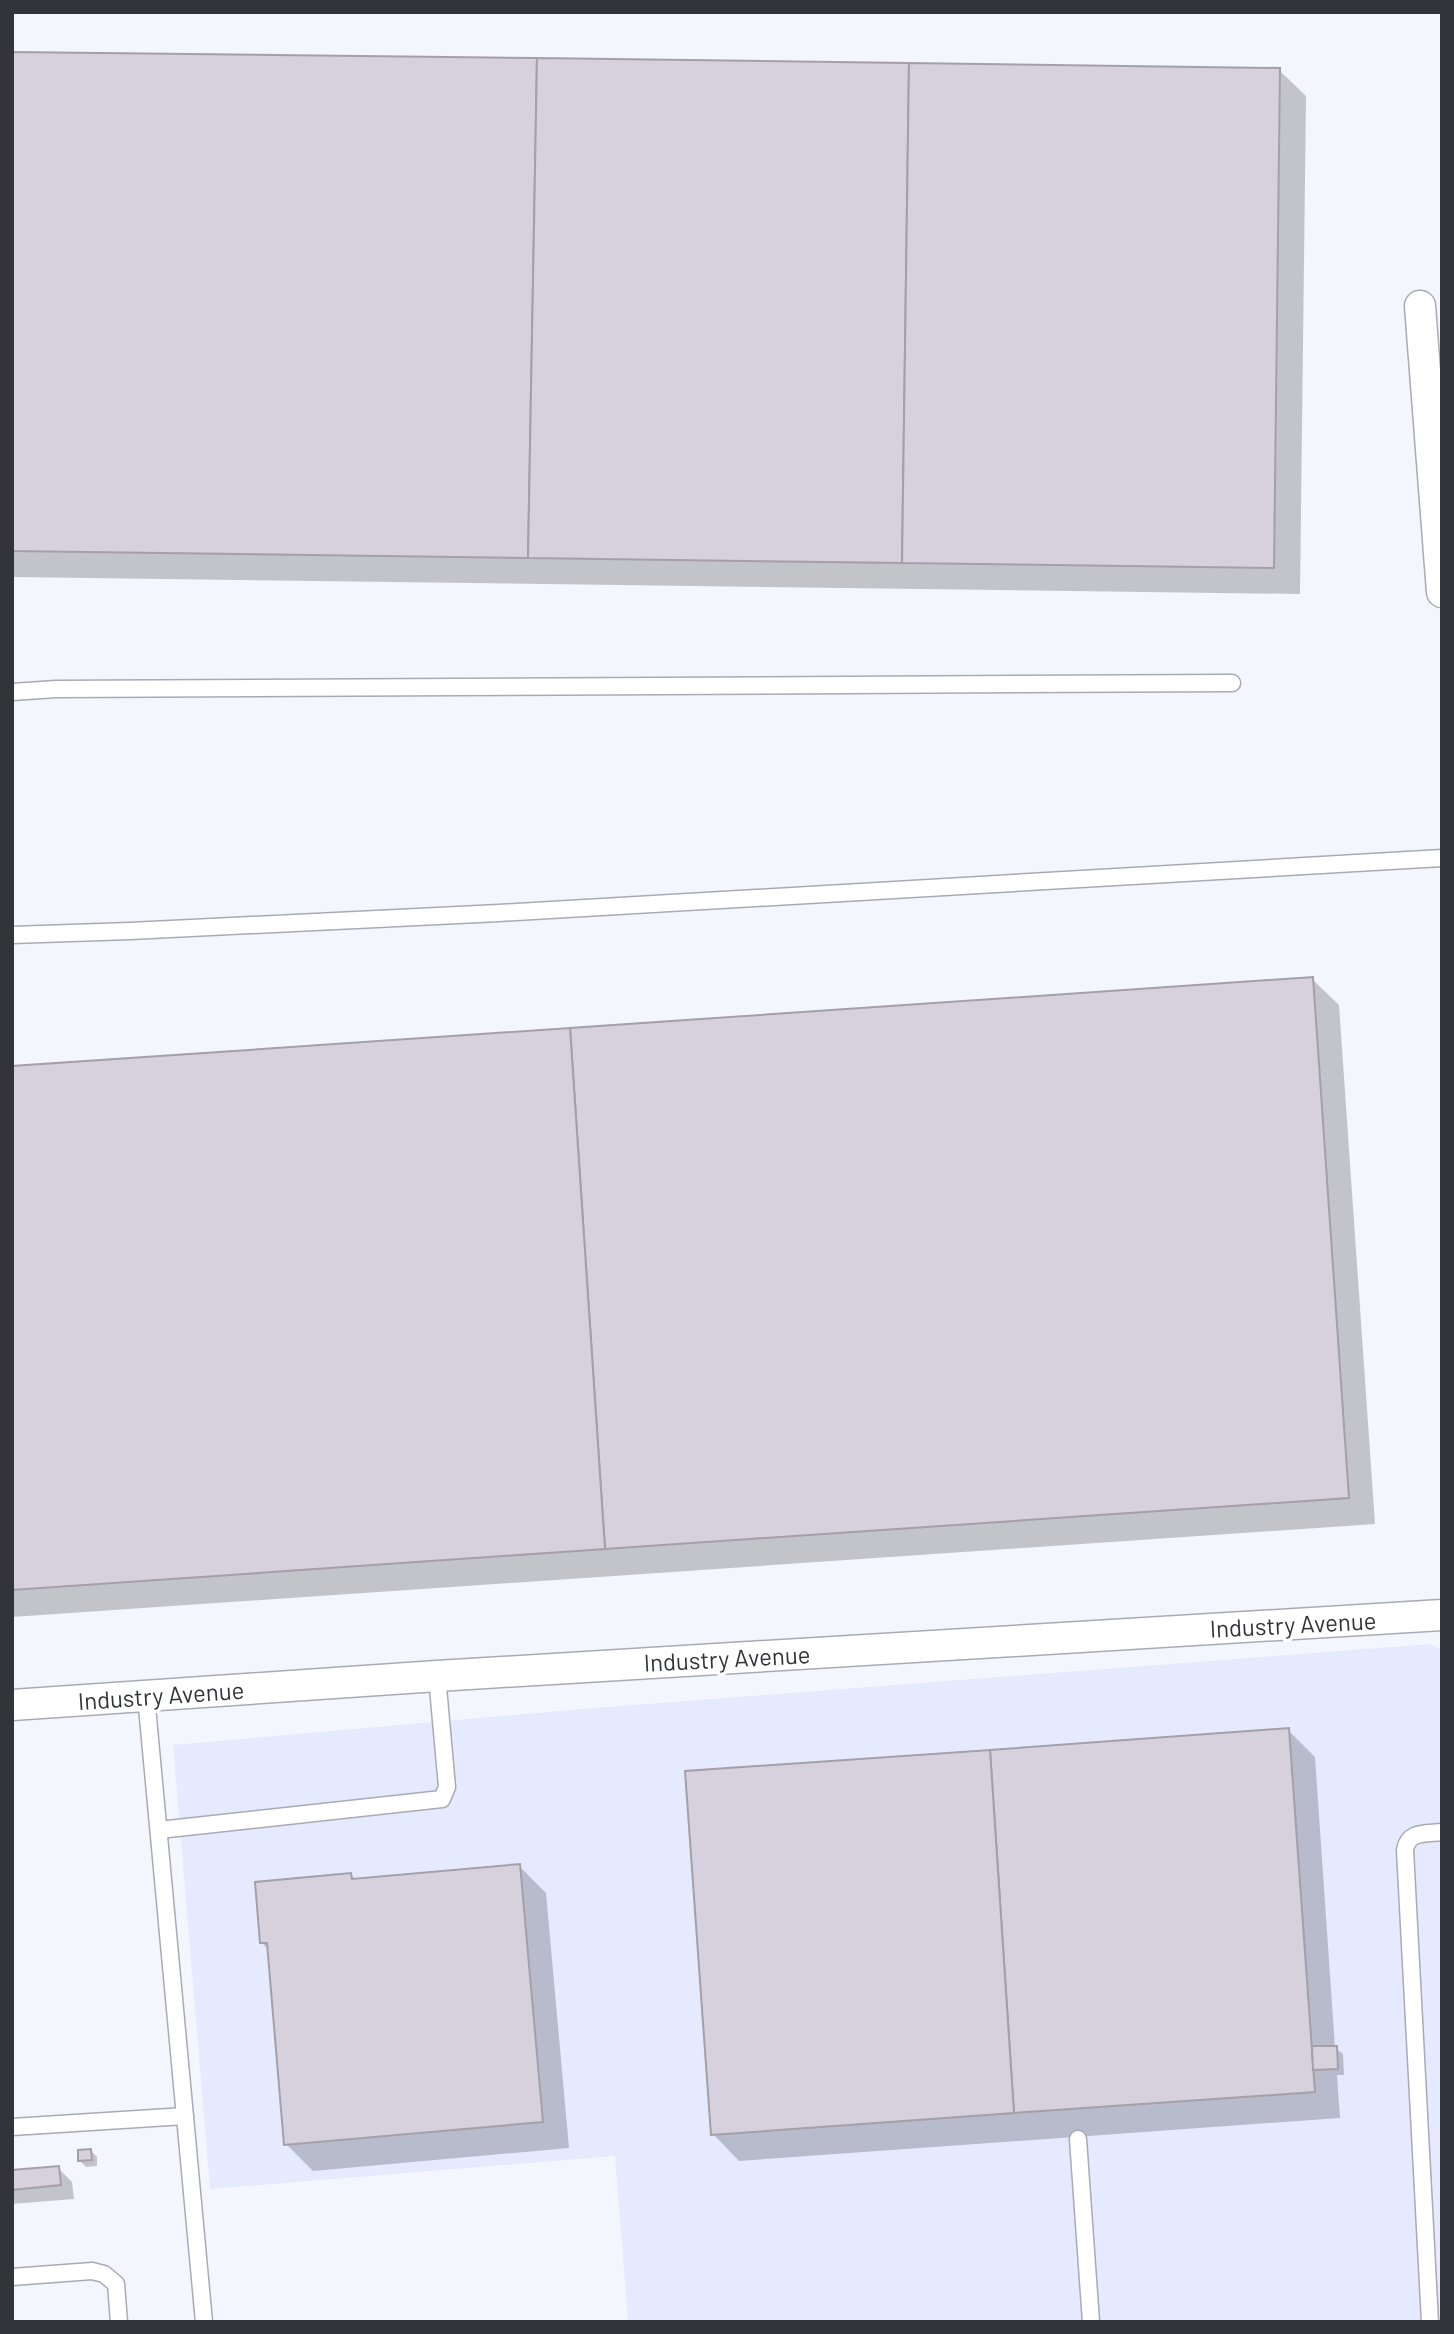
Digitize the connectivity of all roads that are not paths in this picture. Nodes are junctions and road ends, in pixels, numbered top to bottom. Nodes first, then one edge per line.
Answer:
1 (1420, 306) dead end
2 (1433, 355) edge
3 (1441, 585) edge
4 (1232, 683) dead end
5 (12, 692) edge
6 (1442, 858) edge
7 (12, 934) edge
8 (1442, 1615) edge
9 (438, 1676) junction
10 (146, 1696) junction
11 (12, 1705) edge
12 (159, 1830) junction
13 (1442, 1832) edge
14 (186, 2116) junction
15 (12, 2127) edge
16 (1078, 2139) dead end
17 (12, 2277) edge
18 (119, 2322) edge
19 (204, 2322) edge
20 (1091, 2322) edge
21 (1430, 2322) edge

1 - 2 street
2 - 3 street
4 - 5 lane
6 - 7 lane
8 - 9 street, Industry Avenue
9 - 10 street, Industry Avenue
9 - 12 lane
10 - 11 street, Industry Avenue
10 - 12 lane
12 - 14 lane
13 - 21 lane
14 - 15 lane
14 - 19 lane
16 - 20 lane
17 - 18 lane

